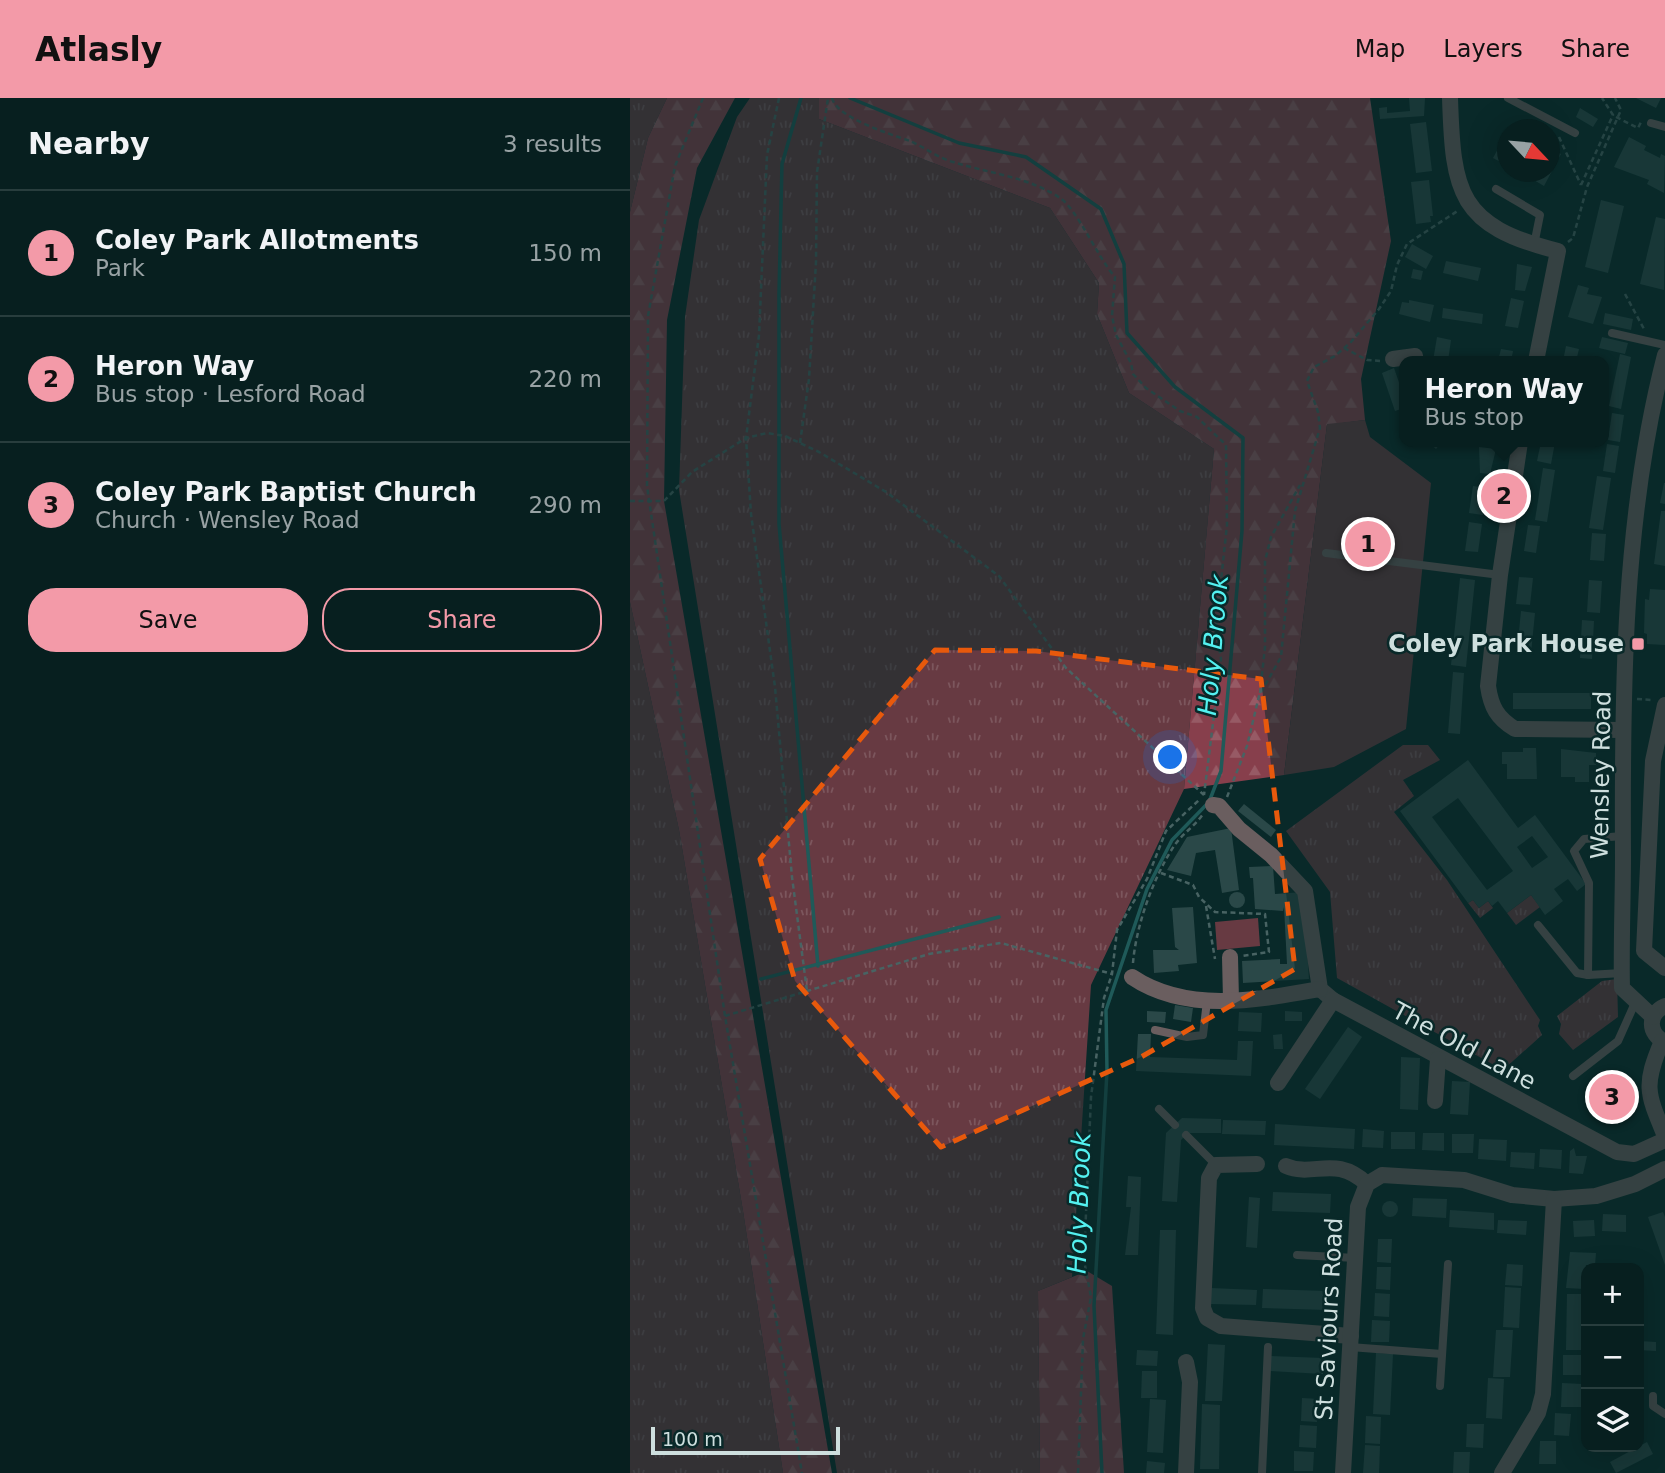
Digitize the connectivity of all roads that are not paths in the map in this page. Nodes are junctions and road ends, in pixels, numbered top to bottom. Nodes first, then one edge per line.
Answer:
1 (1450, 98) edge
2 (1508, 98) edge
3 (1651, 122) dead end
4 (1665, 127) edge
5 (1576, 133) dead end
6 (1496, 189) dead end
7 (1534, 245) junction
8 (1612, 333) dead end
9 (1665, 345) edge
10 (1665, 355) edge
11 (1537, 356) edge
12 (1399, 358) edge
13 (1393, 359) road end
14 (1519, 447) edge
15 (1326, 553) dead end
16 (1500, 575) junction
17 (1658, 703) edge
18 (1622, 730) junction
19 (1659, 761) edge
20 (1213, 803) road end
21 (1622, 836) junction
22 (1538, 925) dead end
23 (1230, 957) road end
24 (1665, 968) edge
25 (1622, 973) junction
26 (1588, 975) junction
27 (1132, 977) road end
28 (1320, 989) junction
29 (1231, 1000) junction
30 (1332, 1000) junction
31 (1207, 1001) junction
32 (1635, 1003) junction
33 (1659, 1012) edge
34 (1155, 1030) dead end
35 (1663, 1042) edge
36 (1438, 1059) junction
37 (1573, 1076) dead end
38 (1278, 1083) dead end
39 (1435, 1101) dead end
40 (1159, 1109) dead end
41 (1175, 1125) dead end
42 (1186, 1135) dead end
43 (1665, 1138) edge
44 (1256, 1164) dead end
45 (1216, 1165) junction
46 (1286, 1166) dead end
47 (1665, 1169) edge
48 (1367, 1184) junction
49 (1553, 1199) junction
50 (1297, 1255) dead end
51 (1356, 1258) junction
52 (1448, 1264) dead end
53 (1351, 1342) junction
54 (1268, 1347) dead end
55 (1442, 1353) junction
56 (1186, 1362) dead end
57 (1440, 1386) dead end
58 (1653, 1396) dead end
59 (1665, 1414) edge
60 (1186, 1473) edge
61 (1262, 1473) edge
62 (1343, 1473) edge
63 (1502, 1473) edge

1 - 7 street
2 - 5 lane
3 - 4 lane
6 - 7 lane
7 - 11 street
8 - 9 lane
10 - 18 street, Wensley Road
12 - 13 street
14 - 16 street
15 - 16 lane
16 - 18 street
17 - 19 street
18 - 21 street, Wensley Road
19 - 24 street
20 - 28 street
21 - 25 street, Wensley Road
21 - 26 lane
22 - 26 lane
23 - 29 street
25 - 26 lane
25 - 32 street, Wensley Road
27 - 31 street
28 - 29 street
28 - 30 street, The Old Lane
29 - 31 street
30 - 36 street, The Old Lane
30 - 38 street
31 - 34 lane
32 - 33 street, Wensley Road
32 - 37 lane
33 - 35 street
35 - 43 street
36 - 39 street
36 - 43 street, The Old Lane
40 - 41 lane
42 - 45 lane
44 - 45 street
45 - 53 street
46 - 48 street
47 - 49 street
48 - 49 street
48 - 51 street, St Saviours Road
49 - 63 street
50 - 51 lane
51 - 53 street, St Saviours Road
52 - 55 lane
53 - 55 lane
53 - 62 street, St Saviours Road
54 - 61 lane
55 - 57 lane
56 - 60 street
58 - 59 lane

